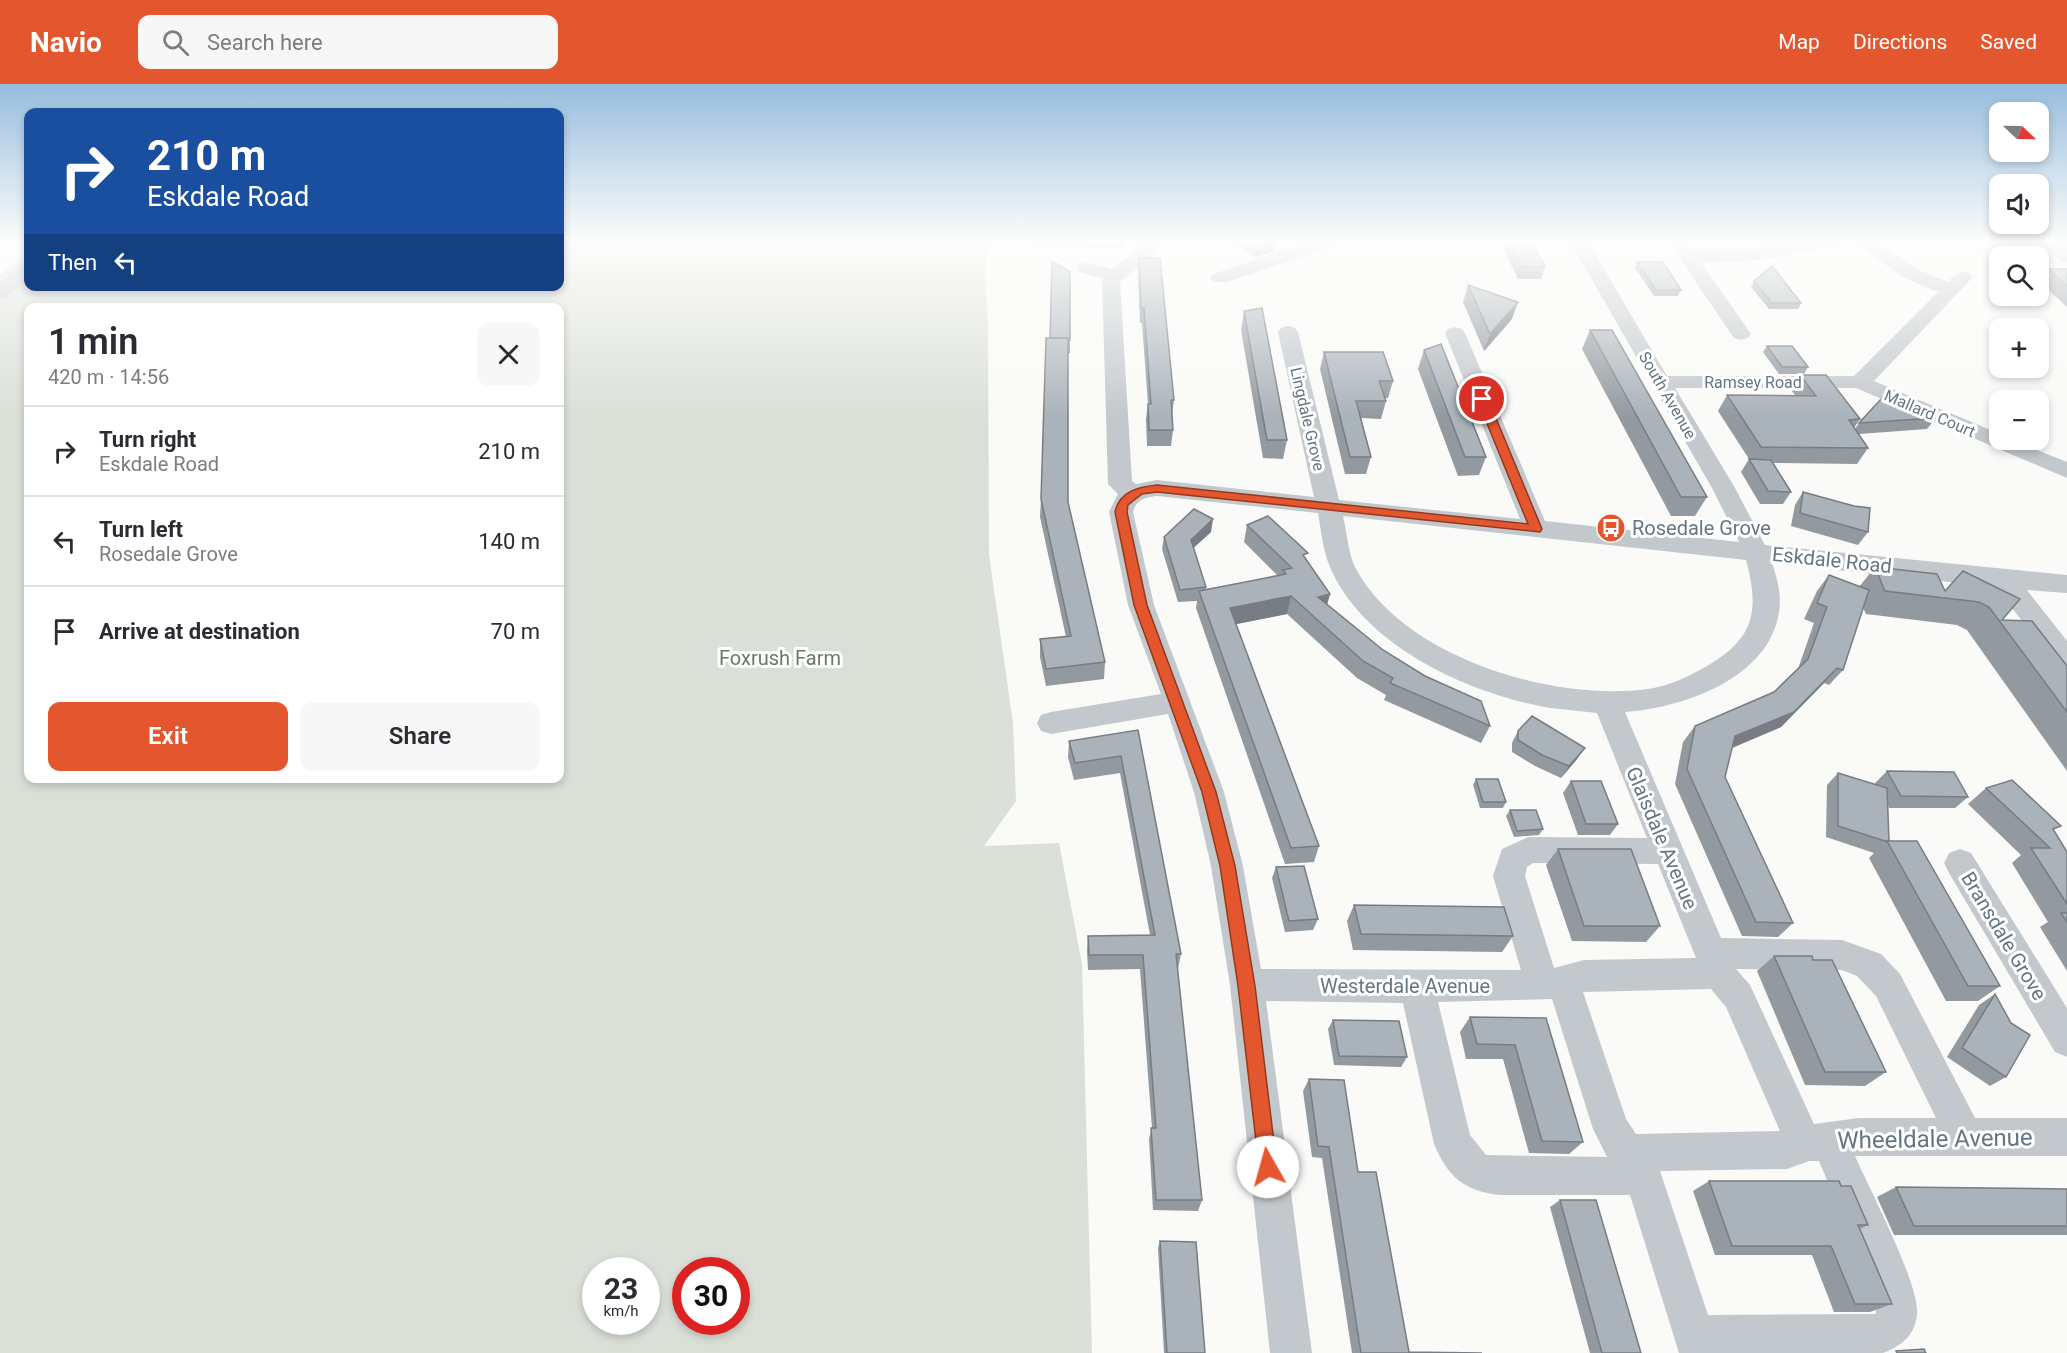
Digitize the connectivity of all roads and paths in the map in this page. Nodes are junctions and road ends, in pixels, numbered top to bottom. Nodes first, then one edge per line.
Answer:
1 (1111, 299) edge
2 (1612, 299) edge
3 (1718, 299) edge
4 (1942, 299) edge
5 (1728, 314) junction
6 (1756, 315) dead end
7 (1288, 332) dead end
8 (1455, 333) dead end
9 (1741, 334) dead end
10 (1660, 382) junction
11 (1860, 382) junction
12 (2067, 471) edge
13 (1133, 494) junction
14 (1328, 507) junction
15 (1536, 529) junction
16 (1754, 552) junction
17 (2004, 579) junction
18 (2067, 584) edge
19 (2067, 660) edge
20 (1178, 702) junction
21 (1607, 703) junction
22 (1051, 723) dead end
23 (1667, 850) junction
24 (1960, 863) dead end
25 (1715, 963) junction
26 (1553, 984) junction
27 (1246, 986) junction
28 (1417, 987) junction
29 (2067, 1040) edge
30 (1965, 1137) junction
31 (2067, 1137) edge
32 (1816, 1142) junction
33 (1635, 1165) junction
34 (1697, 1345) edge
35 (1291, 1353) edge

1 - 13 street
2 - 10 street, South Avenue
3 - 5 street
4 - 11 street
5 - 6 street
5 - 9 street
7 - 14 street, Lingdale Grove
8 - 15 street
10 - 11 street, Ramsey Road
10 - 16 street, South Avenue
11 - 12 street, Mallard Court
13 - 14 street, Eskdale Road
13 - 20 street
14 - 15 street, Eskdale Road
14 - 21 street, Lingdale Grove
15 - 16 street, Eskdale Road
16 - 17 street, Eskdale Road
16 - 21 street, South Avenue
17 - 18 street, Eskdale Road
17 - 19 street
20 - 22 street
20 - 27 street
21 - 23 street, Glaisdale Avenue
23 - 25 street, Glaisdale Avenue
23 - 26 street
24 - 29 street, Bransdale Grove
25 - 26 street, Westerdale Avenue
25 - 30 street, Westerdale Avenue
25 - 32 street, Glaisdale Avenue
26 - 28 street, Westerdale Avenue
26 - 33 street
27 - 28 street, Westerdale Avenue
27 - 35 street
28 - 33 street, Wheeldale Avenue
30 - 31 street, Wheeldale Avenue
30 - 32 street, Wheeldale Avenue
32 - 33 street, Wheeldale Avenue
32 - 34 street, Glaisdale Avenue
33 - 34 street

